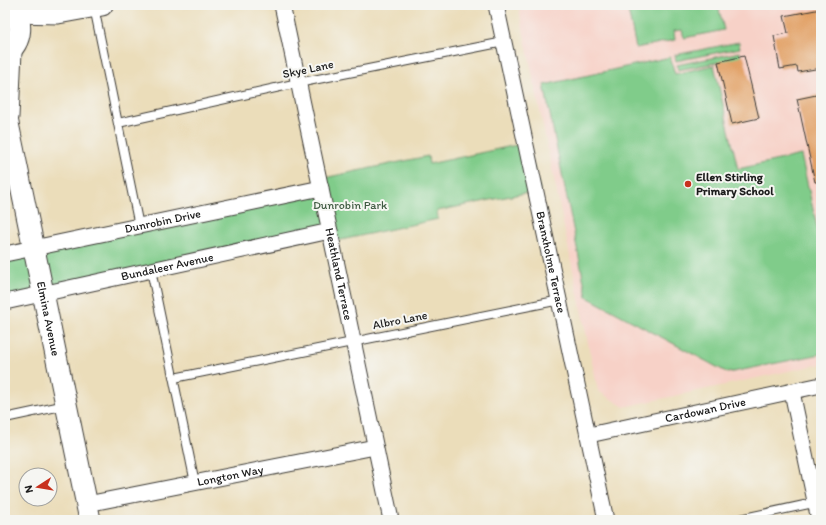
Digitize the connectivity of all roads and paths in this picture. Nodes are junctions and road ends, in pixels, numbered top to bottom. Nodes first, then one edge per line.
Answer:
1 (282, 5) edge
2 (496, 5) edge
3 (98, 6) edge
4 (12, 9) edge
5 (58, 13) junction
6 (504, 42) junction
7 (12, 48) edge
8 (298, 83) junction
9 (6, 113) edge
10 (118, 123) junction
11 (9, 147) edge
12 (321, 188) junction
13 (139, 226) junction
14 (330, 231) junction
15 (34, 248) junction
16 (5, 254) edge
17 (151, 270) junction
18 (43, 293) junction
19 (560, 300) junction
20 (5, 302) edge
21 (353, 342) junction
22 (174, 378) junction
23 (821, 385) edge
24 (792, 392) junction
25 (66, 405) junction
26 (5, 418) edge
27 (589, 435) junction
28 (375, 447) junction
29 (195, 483) junction
30 (818, 502) edge
31 (88, 512) edge
32 (390, 520) edge
33 (606, 520) edge
34 (735, 520) edge
35 (819, 520) edge

1 - 8 street, Heathland Terrace
2 - 6 street, Branxholme Terrace
3 - 5 street
3 - 10 lane
4 - 5 street
4 - 7 street, Elmina Avenue
5 - 7 street
6 - 8 lane, Skye Lane
6 - 19 street, Branxholme Terrace
7 - 9 street, Elmina Avenue
8 - 10 lane, Skye Lane
8 - 12 street, Heathland Terrace
9 - 11 street, Elmina Avenue
10 - 13 lane
11 - 15 street, Elmina Avenue
12 - 13 street, Dunrobin Drive
12 - 14 street, Heathland Terrace
13 - 15 street, Dunrobin Drive
14 - 17 street, Bundaleer Avenue
14 - 21 street, Heathland Terrace
15 - 16 street, Dunrobin Drive
15 - 18 street, Elmina Avenue
17 - 18 street, Bundaleer Avenue
17 - 22 lane
18 - 20 street, Bundaleer Avenue
18 - 25 street, Elmina Avenue
19 - 21 lane, Albro Lane
19 - 27 street, Branxholme Terrace
21 - 22 lane, Albro Lane
21 - 28 street, Heathland Terrace
22 - 29 lane
23 - 24 street, Cardowan Drive
24 - 27 street, Cardowan Drive
24 - 30 street
25 - 26 lane
25 - 31 street, Elmina Avenue
27 - 33 street, Branxholme Terrace
28 - 29 street, Longton Way
28 - 32 street, Heathland Terrace
29 - 31 street, Longton Way
30 - 34 lane
30 - 35 street

